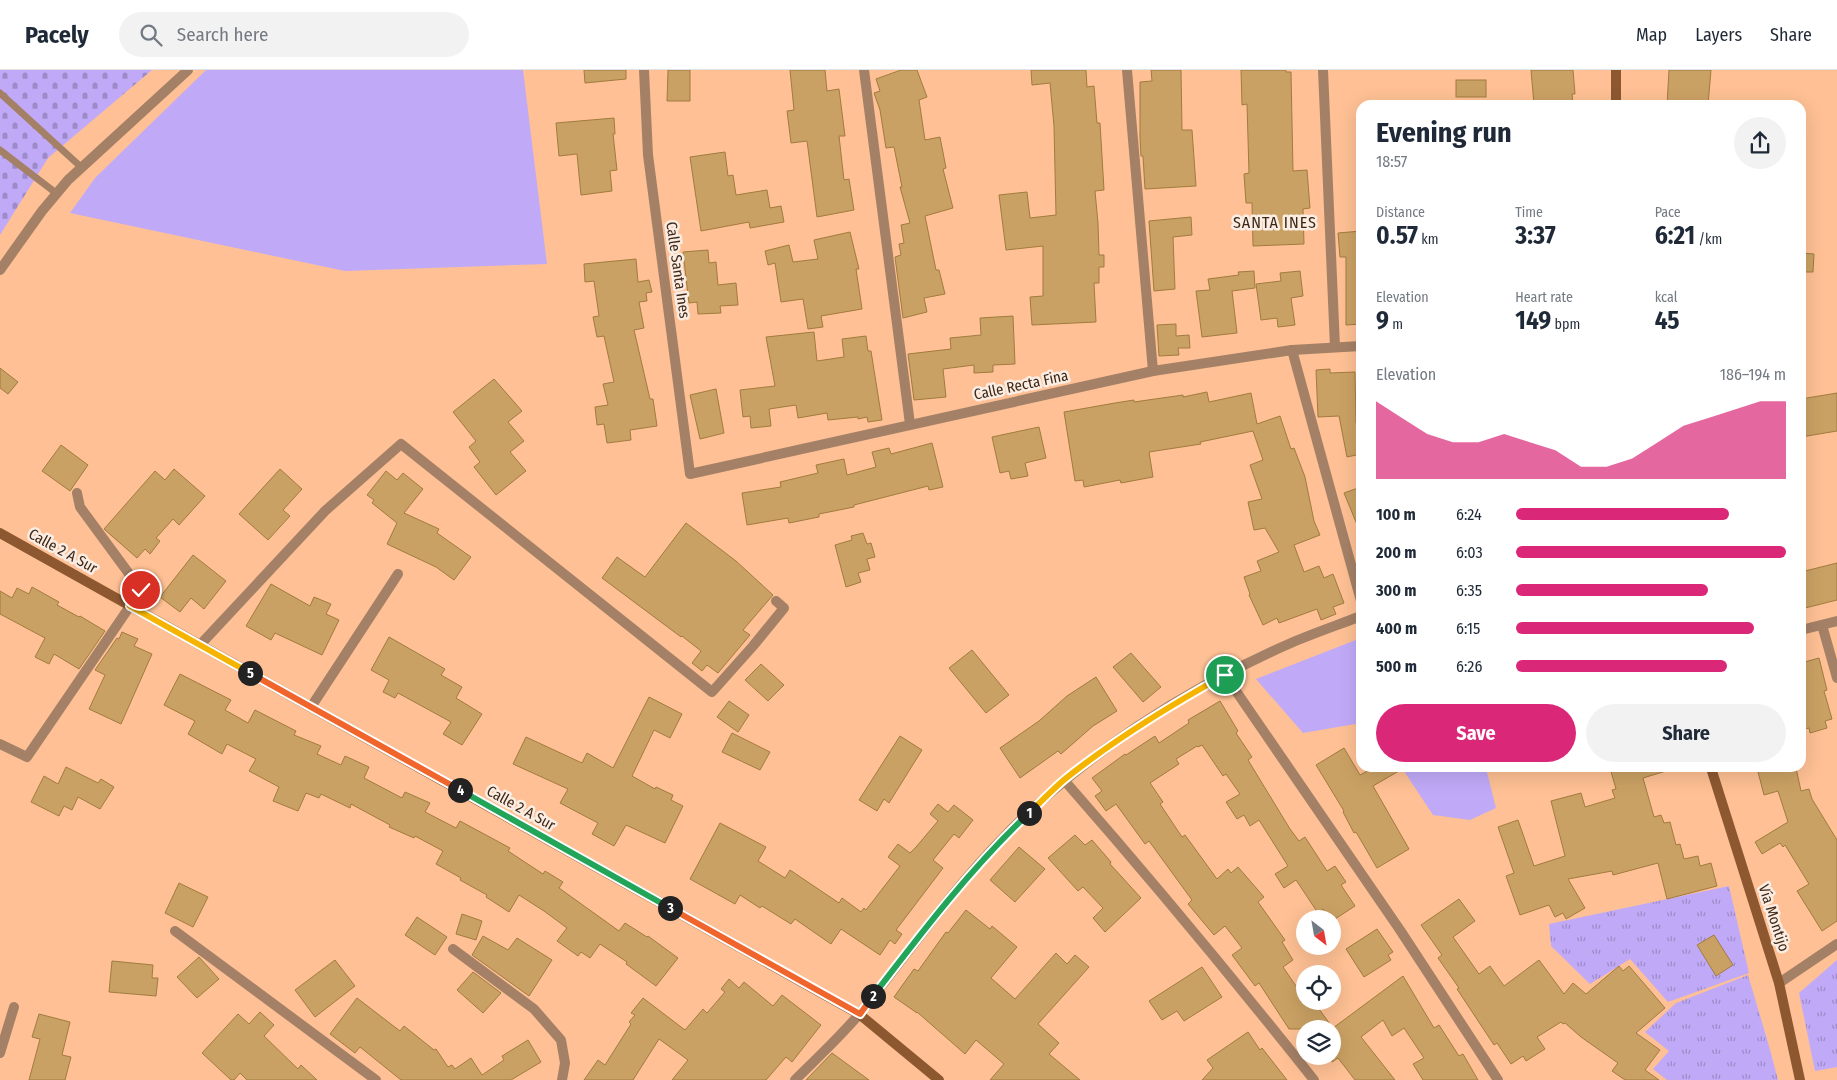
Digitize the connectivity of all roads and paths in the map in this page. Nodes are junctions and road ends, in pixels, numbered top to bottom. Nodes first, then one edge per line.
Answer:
1 (188, 70) edge
2 (644, 70) edge
3 (864, 70) edge
4 (1127, 70) edge
5 (1323, 70) edge
6 (1616, 70) edge
7 (0, 93) edge
8 (1616, 100) edge
9 (0, 150) edge
10 (81, 167) junction
11 (56, 193) junction
12 (0, 270) edge
13 (1356, 346) edge
14 (1335, 347) junction
15 (1292, 350) junction
16 (1153, 371) junction
17 (910, 424) junction
18 (690, 474) joint
19 (77, 492) dead end
20 (0, 533) edge
21 (398, 574) dead end
22 (1356, 583) edge
23 (776, 601) dead end
24 (130, 606) junction
25 (1356, 618) edge
26 (1837, 621) edge
27 (1822, 625) junction
28 (1806, 629) edge
29 (200, 645) junction
30 (1225, 675) junction
31 (1837, 678) edge
32 (311, 707) junction
33 (0, 744) edge
34 (1712, 772) edge
35 (1064, 780) junction
36 (175, 931) dead end
37 (1837, 944) edge
38 (453, 949) dead end
39 (1779, 983) junction
40 (14, 1007) dead end
41 (860, 1014) junction
42 (0, 1053) edge
43 (376, 1080) edge
44 (562, 1080) edge
45 (795, 1080) edge
46 (939, 1080) edge
47 (1314, 1080) edge
48 (1498, 1080) edge
49 (1800, 1080) edge

1 - 10 street
2 - 18 street, Calle Santa Ines
3 - 17 street
4 - 16 street
5 - 14 street
6 - 8 main road
7 - 10 lane
9 - 11 lane
10 - 11 street
11 - 12 street
13 - 14 street, Calle Recta Fina
14 - 15 street, Calle Recta Fina
15 - 16 street, Calle Recta Fina
15 - 22 street
16 - 17 street, Calle Recta Fina
17 - 18 street, Calle Recta Fina
19 - 24 street
20 - 24 main road, Calle 2 A Sur
21 - 32 street
23 - 29 street
24 - 29 main road, Calle 2 A Sur
24 - 33 street
25 - 30 street
26 - 27 street
27 - 28 street
27 - 31 street
29 - 32 main road, Calle 2 A Sur
30 - 35 street
30 - 48 street
32 - 41 main road, Calle 2 A Sur
34 - 39 main road, Vía Montijo
35 - 41 street
35 - 47 street
36 - 43 street
37 - 39 street
38 - 44 street
39 - 49 main road, Vía Montijo
40 - 42 street
41 - 45 street
41 - 46 main road, Calle 2 A Sur

